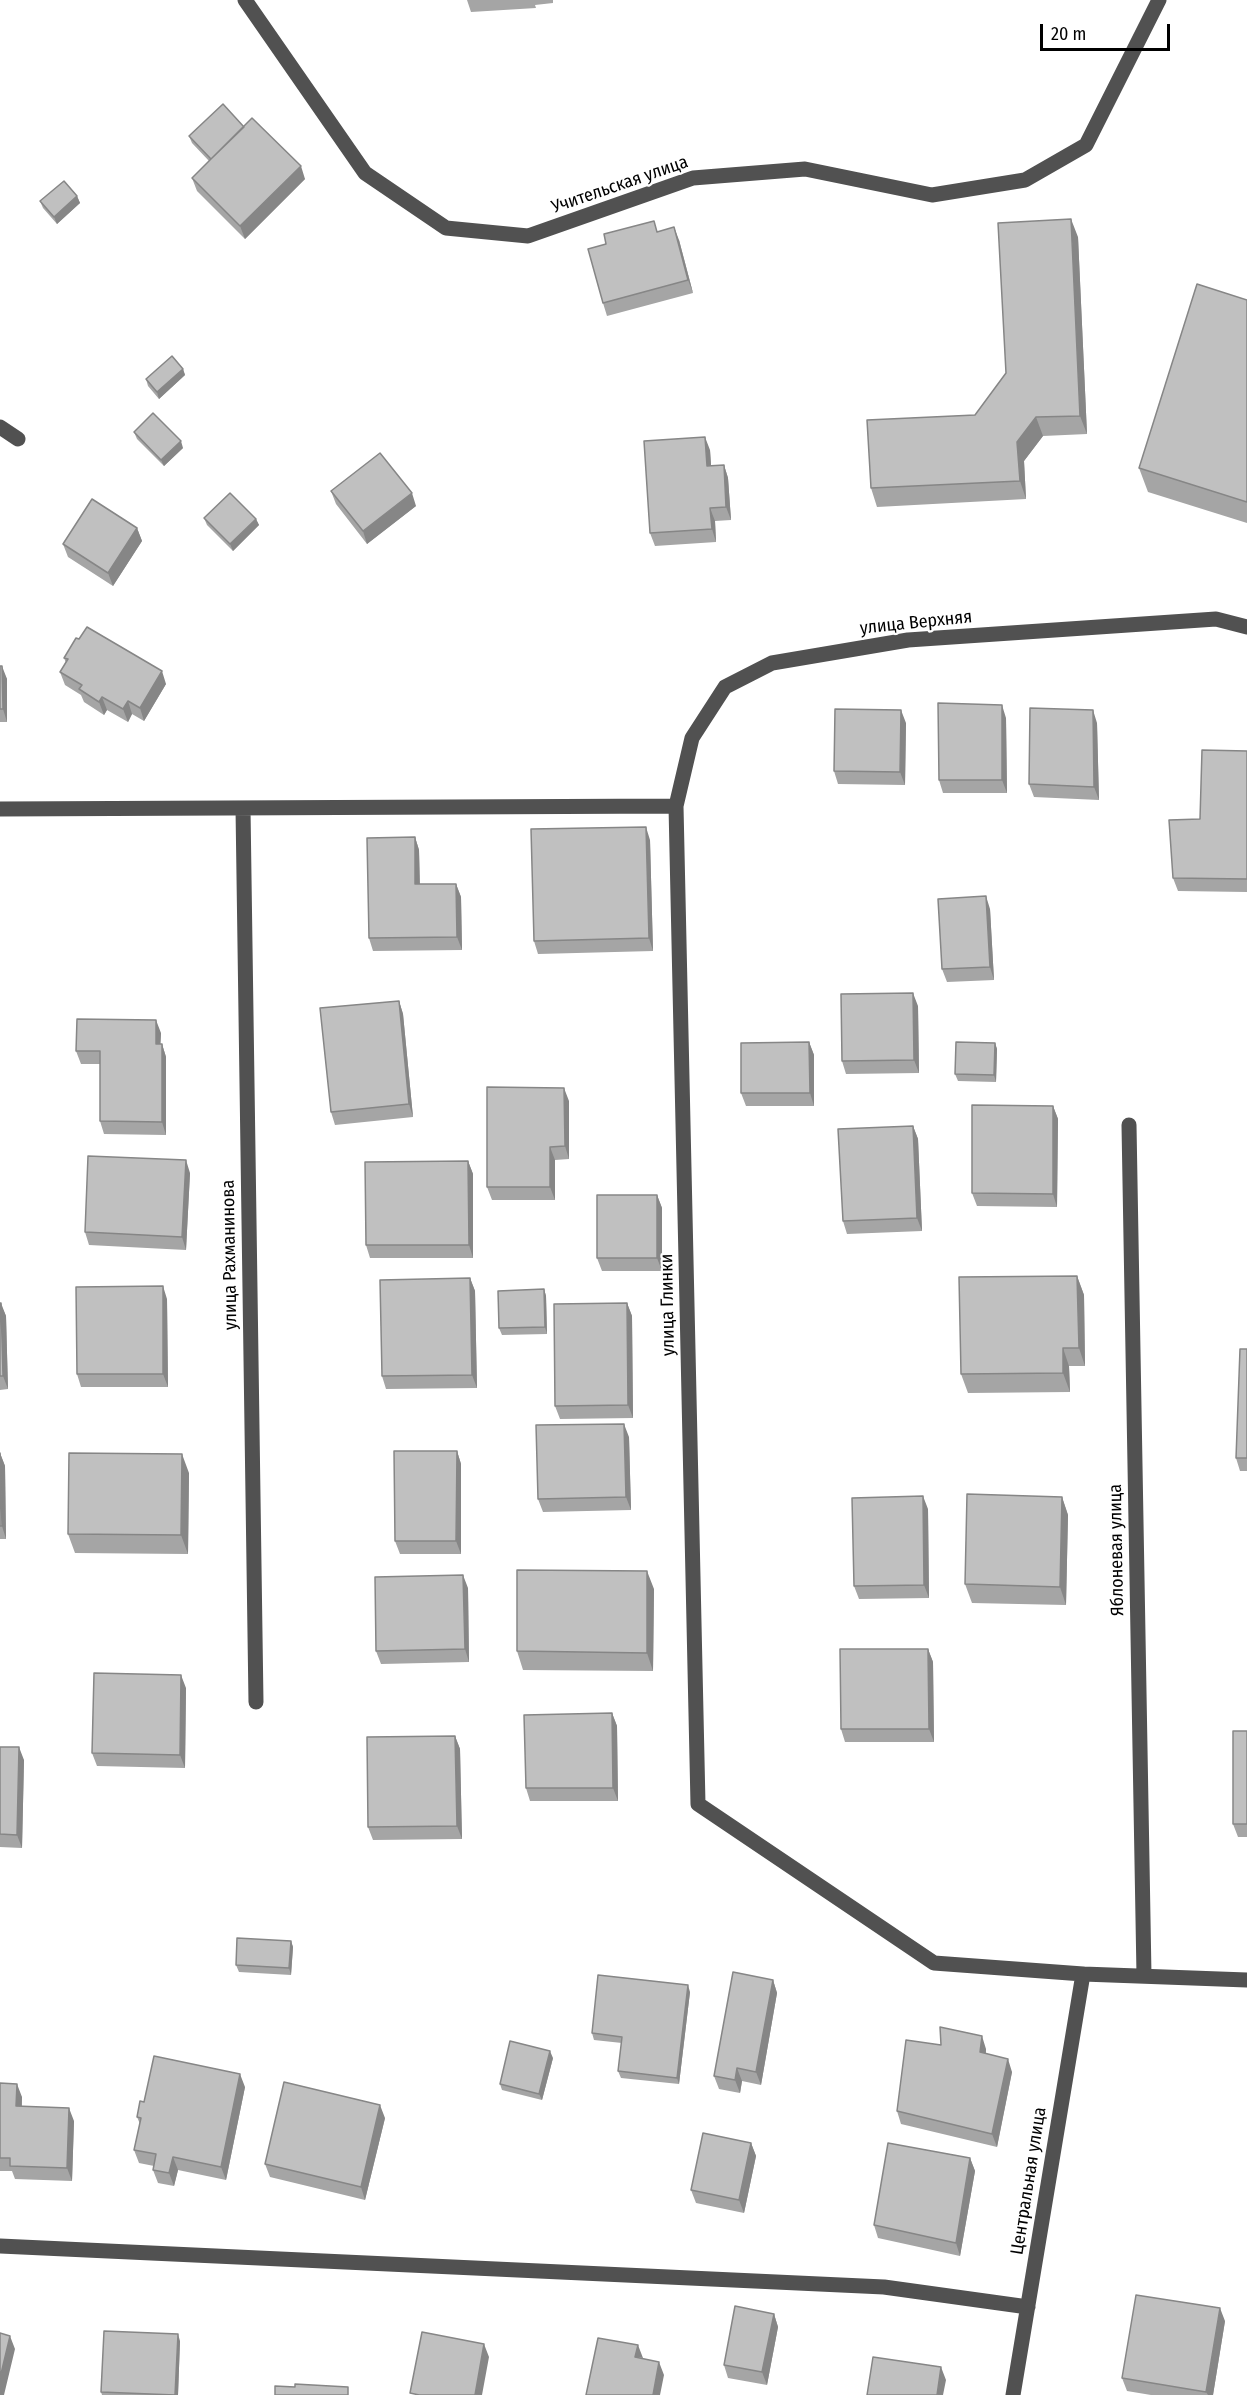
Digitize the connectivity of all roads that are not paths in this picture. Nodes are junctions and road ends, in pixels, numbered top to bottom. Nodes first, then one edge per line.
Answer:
1 (244, 0) edge
2 (1159, 0) edge
3 (0, 427) edge
4 (18, 439) dead end
5 (1247, 627) edge
6 (676, 806) junction
7 (243, 808) junction
8 (0, 809) edge
9 (1129, 1125) dead end
10 (256, 1702) dead end
11 (1083, 1974) junction
12 (1144, 1975) junction
13 (1247, 1980) edge
14 (0, 2246) edge
15 (1028, 2307) junction
16 (1013, 2395) edge

1 - 2 street, Учительская улица
3 - 4 street
5 - 6 street, улица Верхняя
6 - 7 street
6 - 11 street, улица Глинки
7 - 8 street
7 - 10 street, улица Рахманинова
9 - 12 street, Яблоневая улица
11 - 12 street
11 - 15 street, Центральная улица
12 - 13 street
14 - 15 street
15 - 16 street, Центральная улица

